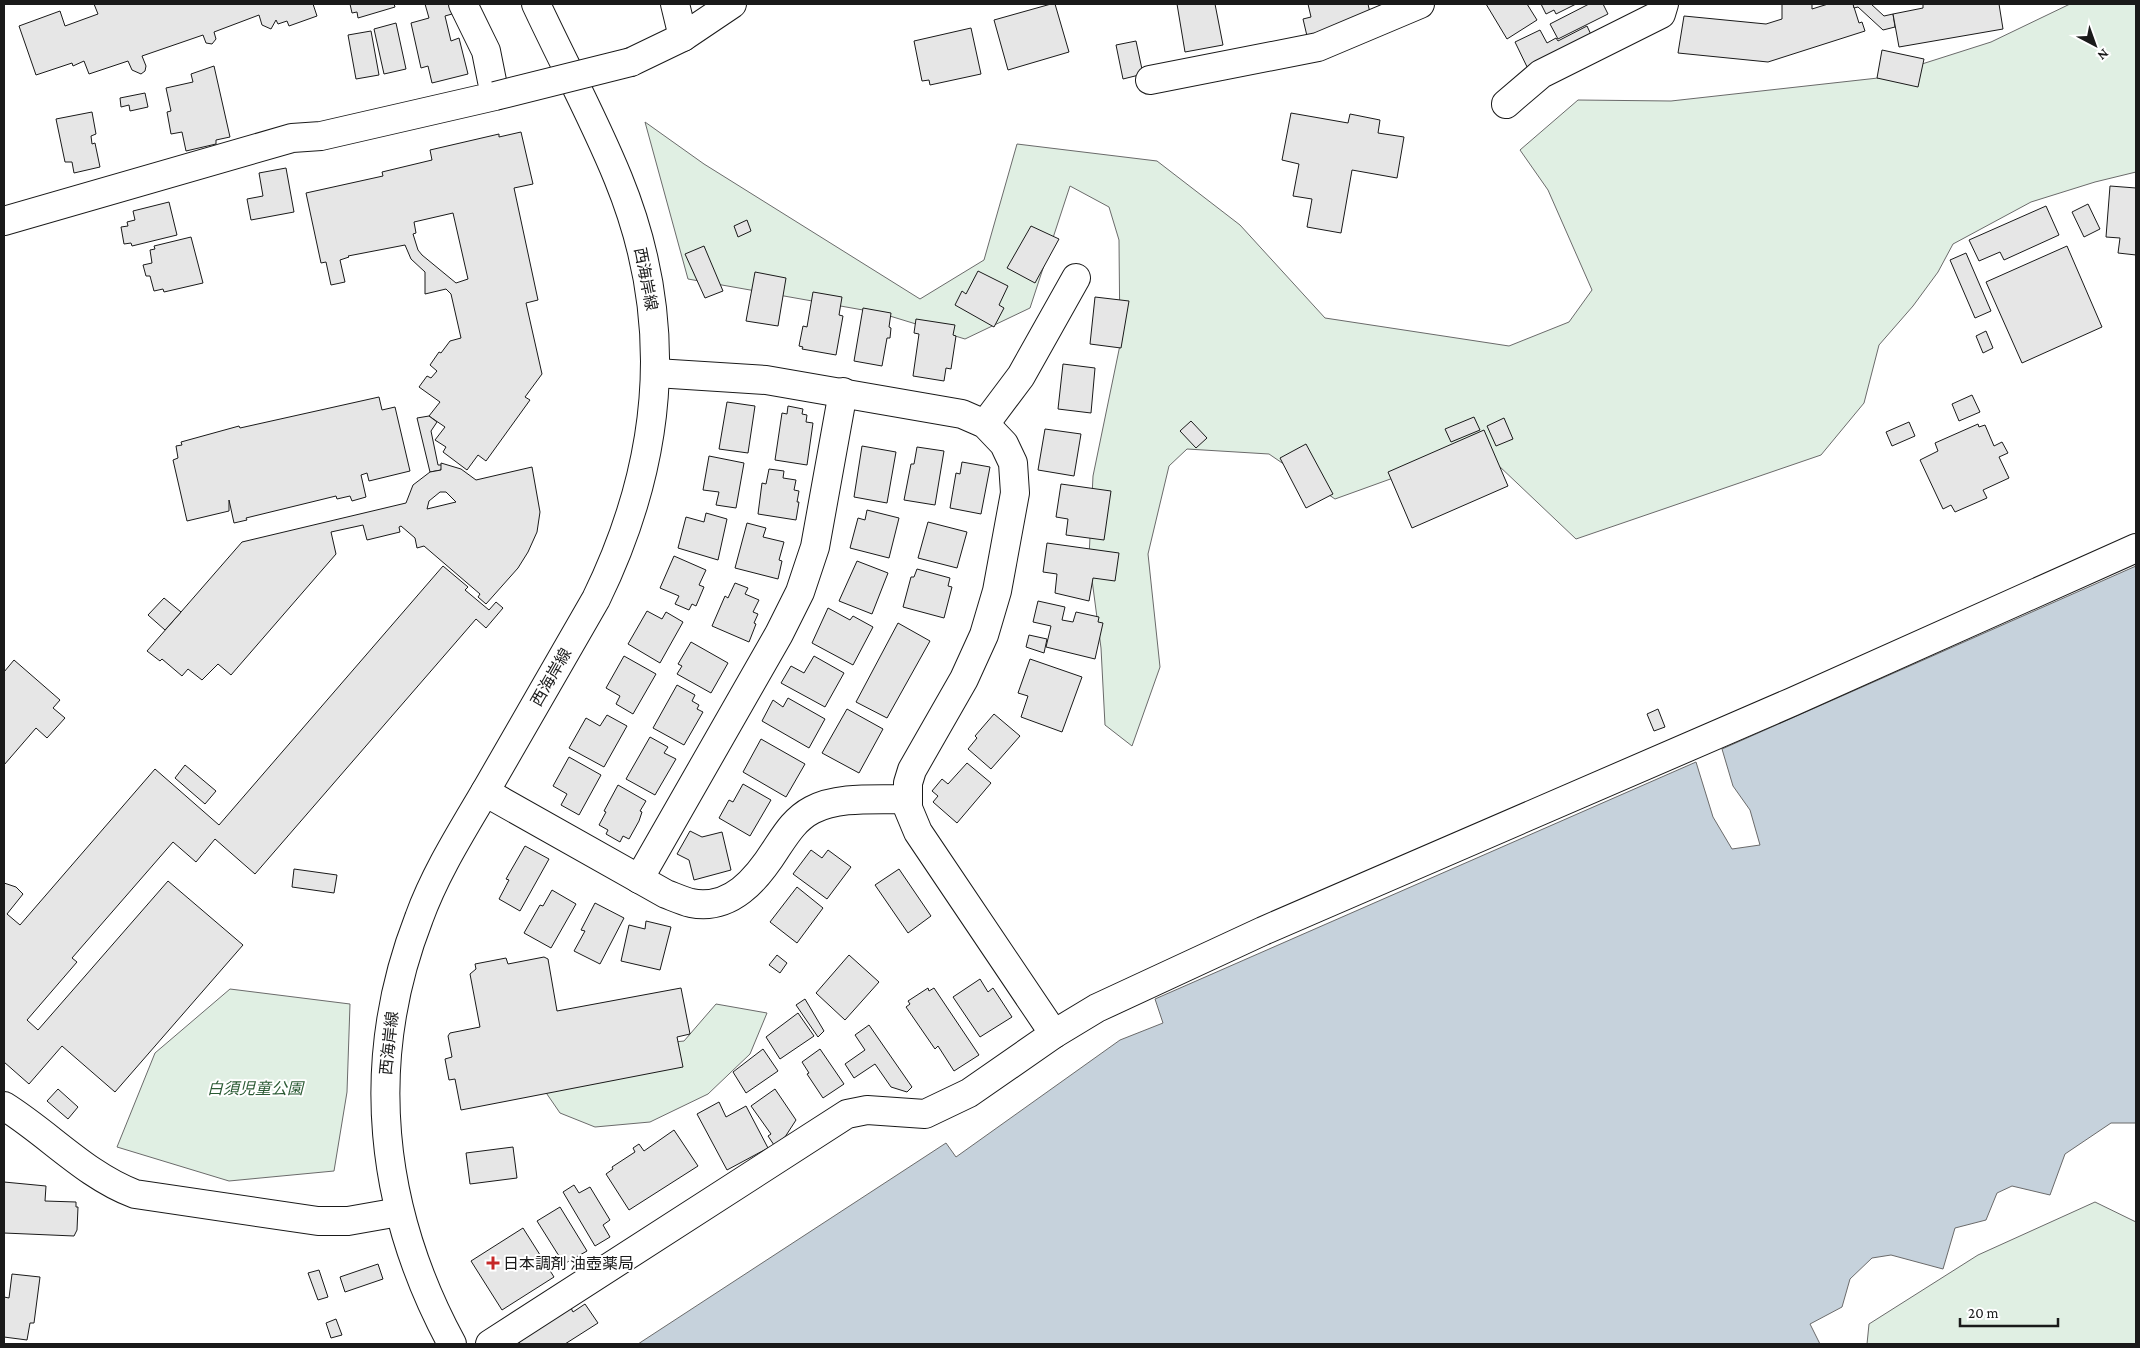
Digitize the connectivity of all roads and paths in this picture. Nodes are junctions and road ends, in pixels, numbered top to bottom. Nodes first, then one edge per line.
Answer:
1 (463, 4) edge
2 (536, 4) edge
3 (675, 4) edge
4 (732, 4) edge
5 (1420, 4) edge
6 (1664, 4) edge
7 (683, 38) junction
8 (1150, 80) dead end
9 (495, 96) junction
10 (1506, 104) dead end
11 (4, 221) edge
12 (1076, 278) dead end
13 (656, 373) junction
14 (843, 392) junction
15 (985, 424) junction
16 (2136, 548) edge
17 (485, 792) junction
18 (906, 799) junction
19 (639, 879) junction
20 (1054, 1034) junction
21 (4, 1106) edge
22 (399, 1212) junction
23 (452, 1344) edge
24 (490, 1344) edge

1 - 9 street
2 - 13 street, 西海岸線
3 - 7 street
4 - 7 street
5 - 8 street
6 - 10 street
7 - 9 street, bridge
9 - 11 street
12 - 15 street
13 - 14 street
13 - 17 street, 西海岸線
14 - 15 street
14 - 19 street
15 - 18 street
16 - 20 street
17 - 19 street
17 - 22 street, 西海岸線
18 - 19 street
18 - 20 street
20 - 24 street
21 - 22 street
22 - 23 street, 西海岸線

